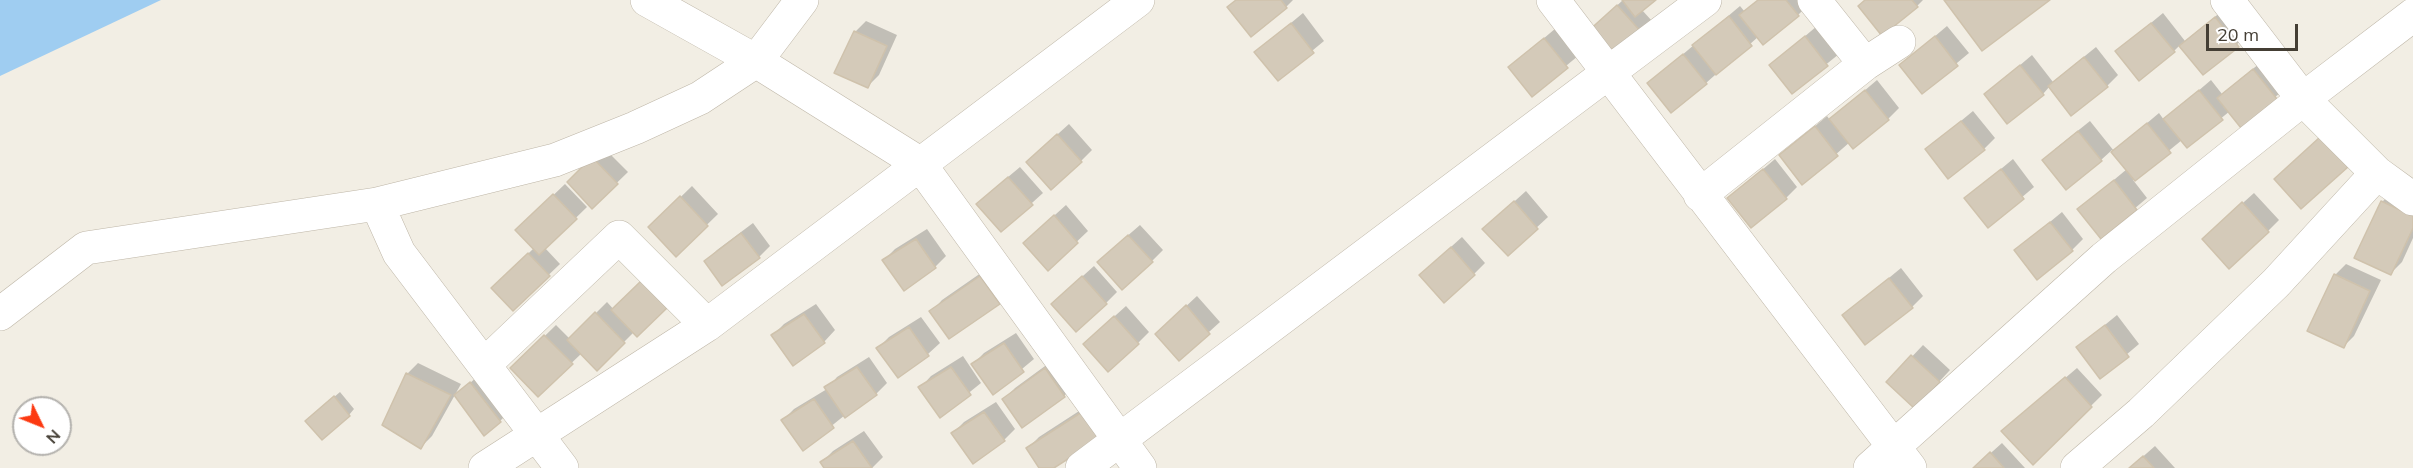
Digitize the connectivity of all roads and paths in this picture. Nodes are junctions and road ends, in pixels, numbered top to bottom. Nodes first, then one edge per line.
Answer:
1 (647, 0) edge
2 (802, 0) edge
3 (1138, 0) edge
4 (1553, 0) edge
5 (1705, 0) edge
6 (1814, 0) edge
7 (2227, 0) edge
8 (2413, 15) edge
9 (1899, 42) dead end
10 (756, 61) junction
11 (1865, 64) junction
12 (1608, 74) junction
13 (2303, 99) junction
14 (919, 163) junction
15 (2377, 173) junction
16 (1700, 195) junction
17 (2413, 199) edge
18 (377, 204) junction
19 (0, 314) edge
20 (707, 325) junction
21 (484, 365) junction
22 (537, 435) junction
23 (1119, 441) junction
24 (1891, 461) edge
25 (485, 468) edge
26 (562, 468) edge
27 (1082, 468) edge
28 (1140, 468) edge
29 (2077, 468) edge

1 - 10 street
2 - 10 street
3 - 14 street
4 - 12 street
5 - 12 street
6 - 11 street
7 - 13 street
8 - 13 street
9 - 11 street
10 - 14 street
10 - 18 street
11 - 16 street
12 - 16 street
12 - 23 street
13 - 15 street
13 - 24 street
14 - 20 street
14 - 23 street
15 - 17 street
15 - 29 street
16 - 24 street
18 - 19 street
18 - 21 street
20 - 21 street
20 - 22 street
21 - 22 street
22 - 25 street
22 - 26 street
23 - 27 street
23 - 28 street

